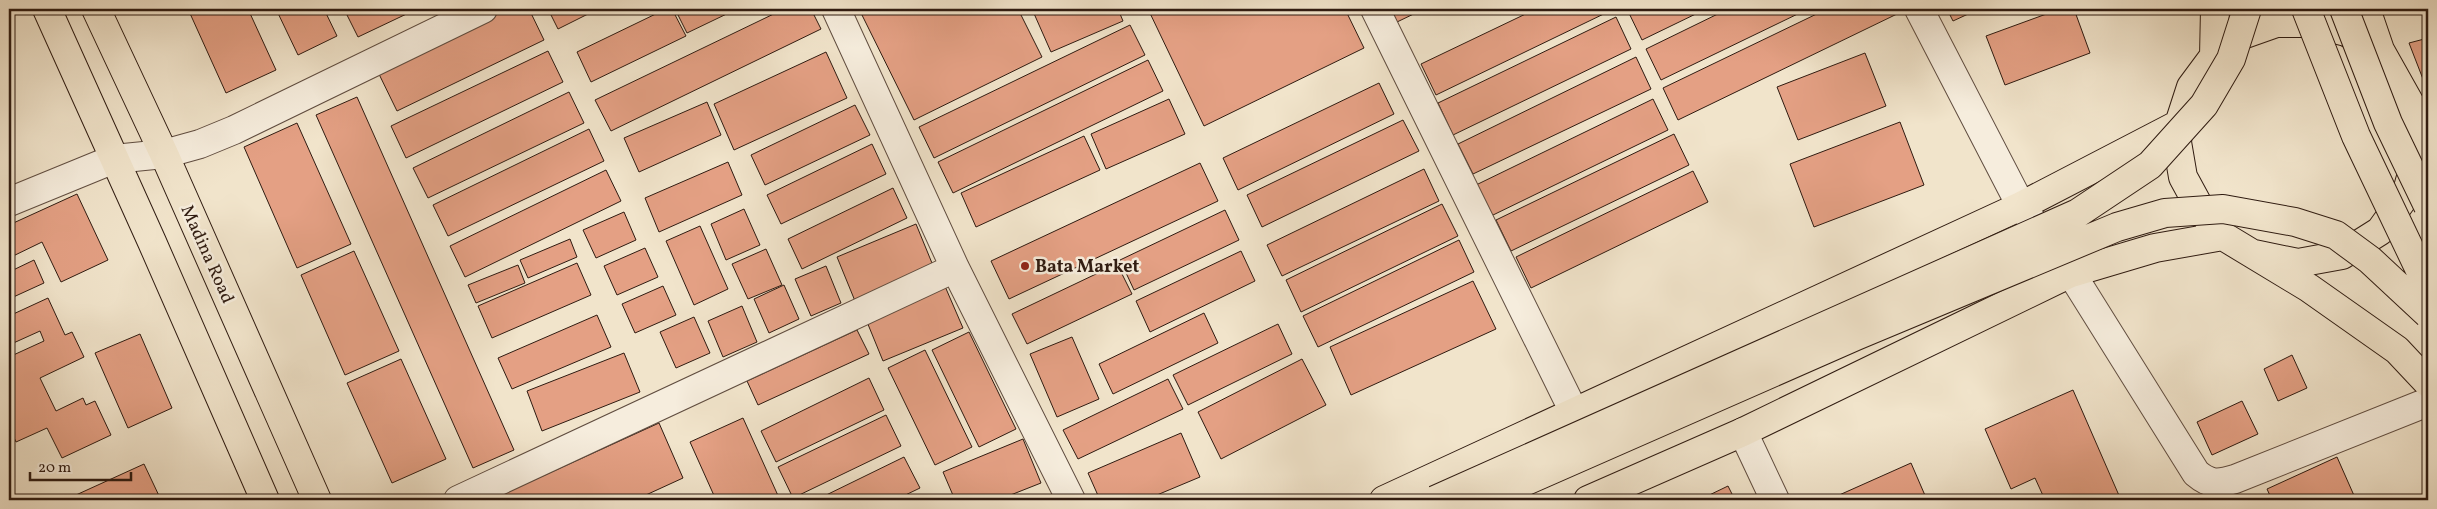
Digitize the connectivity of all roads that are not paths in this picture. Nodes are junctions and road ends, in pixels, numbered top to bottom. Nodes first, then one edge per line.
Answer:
1 (47, 9) edge
2 (96, 9) edge
3 (484, 9) edge
4 (836, 9) edge
5 (1375, 9) edge
6 (1919, 9) edge
7 (2215, 9) edge
8 (2247, 9) edge
9 (2306, 9) edge
10 (2344, 9) edge
11 (2366, 9) edge
12 (2380, 50) junction
13 (2214, 56) junction
14 (2412, 107) junction
15 (2179, 124) junction
16 (2428, 142) edge
17 (164, 154) junction
18 (114, 159) junction
19 (9, 202) edge
20 (2021, 206) junction
21 (2428, 206) edge
22 (2223, 236) junction
23 (2254, 254) junction
24 (955, 268) junction
25 (2071, 273) junction
26 (2428, 287) edge
27 (2428, 314) edge
28 (2428, 383) edge
29 (2428, 402) edge
30 (1574, 412) junction
31 (1743, 432) junction
32 (265, 500) edge
33 (317, 500) edge
34 (458, 500) edge
35 (1071, 500) edge
36 (1384, 500) edge
37 (1435, 500) edge
38 (1483, 500) edge
39 (1588, 500) edge
40 (1775, 500) edge

1 - 18 main road
2 - 17 main road, Madina Road
3 - 17 lane
4 - 24 lane
5 - 30 lane
6 - 20 lane
7 - 13 main road
8 - 37 main road, bridge
9 - 26 main road, bridge
10 - 21 main road, bridge
11 - 12 main road
12 - 13 main road
12 - 14 main road
13 - 15 main road
14 - 16 main road
14 - 23 main road
15 - 20 main road
15 - 22 main road
17 - 18 lane
17 - 33 main road, Madina Road
18 - 19 lane
18 - 32 main road
20 - 25 lane
20 - 30 main road
22 - 23 main road
22 - 25 main road
23 - 28 main road
24 - 34 lane
24 - 35 lane
25 - 29 lane
25 - 31 main road
27 - 38 main road, bridge
30 - 36 main road
31 - 39 main road
31 - 40 lane

